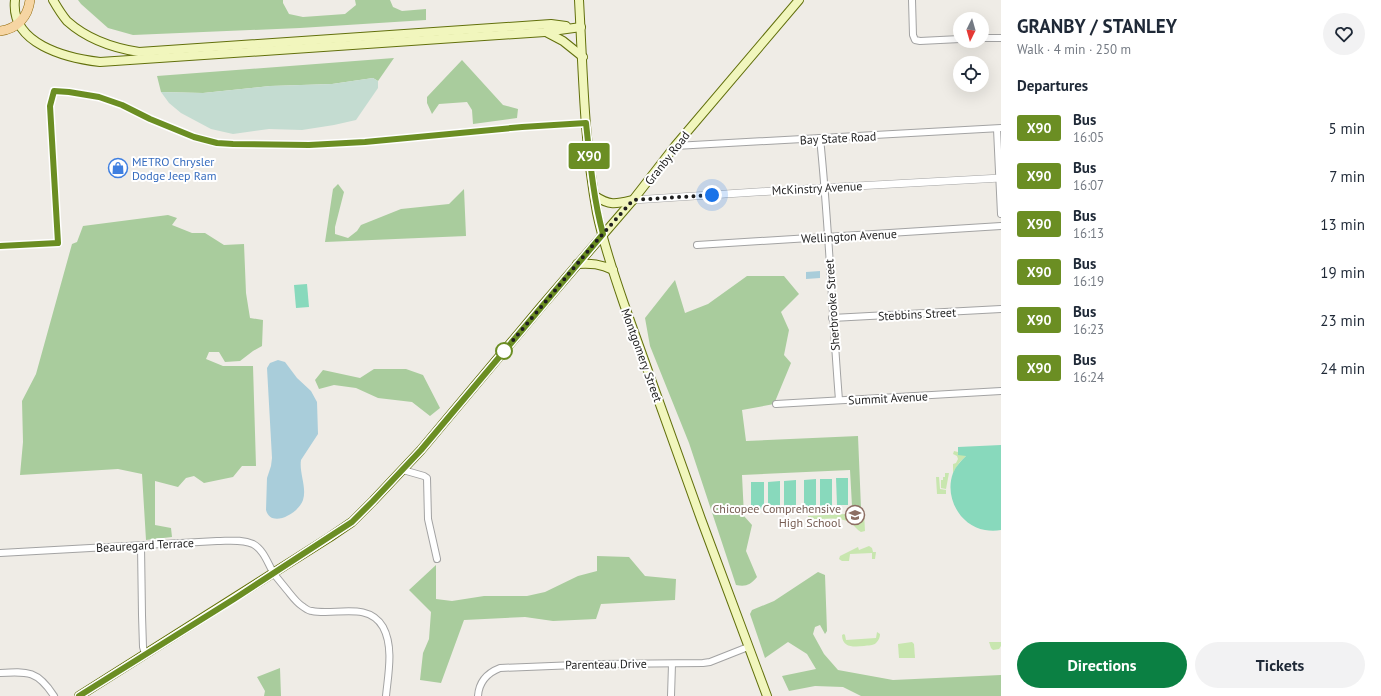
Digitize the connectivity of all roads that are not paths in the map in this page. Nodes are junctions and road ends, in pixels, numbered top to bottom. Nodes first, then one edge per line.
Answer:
1 (15, 0) edge
2 (30, 0) edge
3 (53, 0) edge
4 (579, 0) edge
5 (799, 0) edge
6 (912, 0) edge
7 (20, 23) junction
8 (581, 27) junction
9 (0, 32) edge
10 (545, 32) junction
11 (989, 38) edge
12 (1001, 38) edge
13 (953, 39) edge
14 (583, 57) junction
15 (999, 129) edge
16 (820, 138) junction
17 (674, 146) junction
18 (1000, 178) edge
19 (825, 188) junction
20 (595, 196) junction
21 (633, 200) junction
22 (1001, 214) edge
23 (1001, 226) edge
24 (603, 234) junction
25 (828, 237) junction
26 (697, 245) dead end
27 (577, 264) junction
28 (613, 270) junction
29 (1001, 309) edge
30 (832, 318) junction
31 (1001, 391) edge
32 (839, 400) junction
33 (776, 404) dead end
34 (403, 470) junction
35 (141, 546) junction
36 (0, 553) edge
37 (437, 559) dead end
38 (274, 573) junction
39 (748, 647) junction
40 (145, 654) junction
41 (672, 664) junction
42 (0, 673) edge
43 (54, 696) edge
44 (79, 696) edge
45 (386, 696) edge
46 (478, 696) edge
47 (671, 696) edge
48 (767, 696) edge

1 - 7 main road
2 - 7 main road
3 - 8 main road
4 - 8 main road, Montgomery Street
5 - 17 main road, Granby Road
6 - 13 street
7 - 9 main road
7 - 10 main road
8 - 10 main road
8 - 14 main road, Montgomery Street
10 - 14 main road
11 - 12 street
14 - 20 main road, Montgomery Street
15 - 16 street, Bay State Road
15 - 18 street
16 - 17 street, Bay State Road
16 - 19 street, Sherbrooke Street
17 - 21 main road, Granby Road
18 - 19 street, McKinstry Avenue
18 - 22 street
19 - 21 street, McKinstry Avenue
19 - 25 street, Sherbrooke Street
20 - 21 main road
20 - 24 main road, Montgomery Street
21 - 24 main road, Granby Road
23 - 25 street, Wellington Avenue
24 - 27 main road, Granby Road
24 - 28 main road, Montgomery Street
25 - 26 street, Wellington Avenue
25 - 30 street, Sherbrooke Street
27 - 28 main road
27 - 34 main road, Granby Road
28 - 39 main road, Montgomery Street
29 - 30 street, Stebbins Street
30 - 32 street, Sherbrooke Street
31 - 32 street, Summit Avenue
32 - 33 street, Summit Avenue
34 - 37 street
34 - 38 main road, Granby Road
35 - 36 street, Beauregard Terrace
35 - 38 street, Beauregard Terrace
35 - 40 street
38 - 40 main road, Granby Road
38 - 45 street, Beauregard Terrace
39 - 41 street, Parenteau Drive
39 - 48 main road, Montgomery Street
40 - 44 main road, Granby Road
41 - 46 street, Parenteau Drive
41 - 47 street
42 - 43 street

